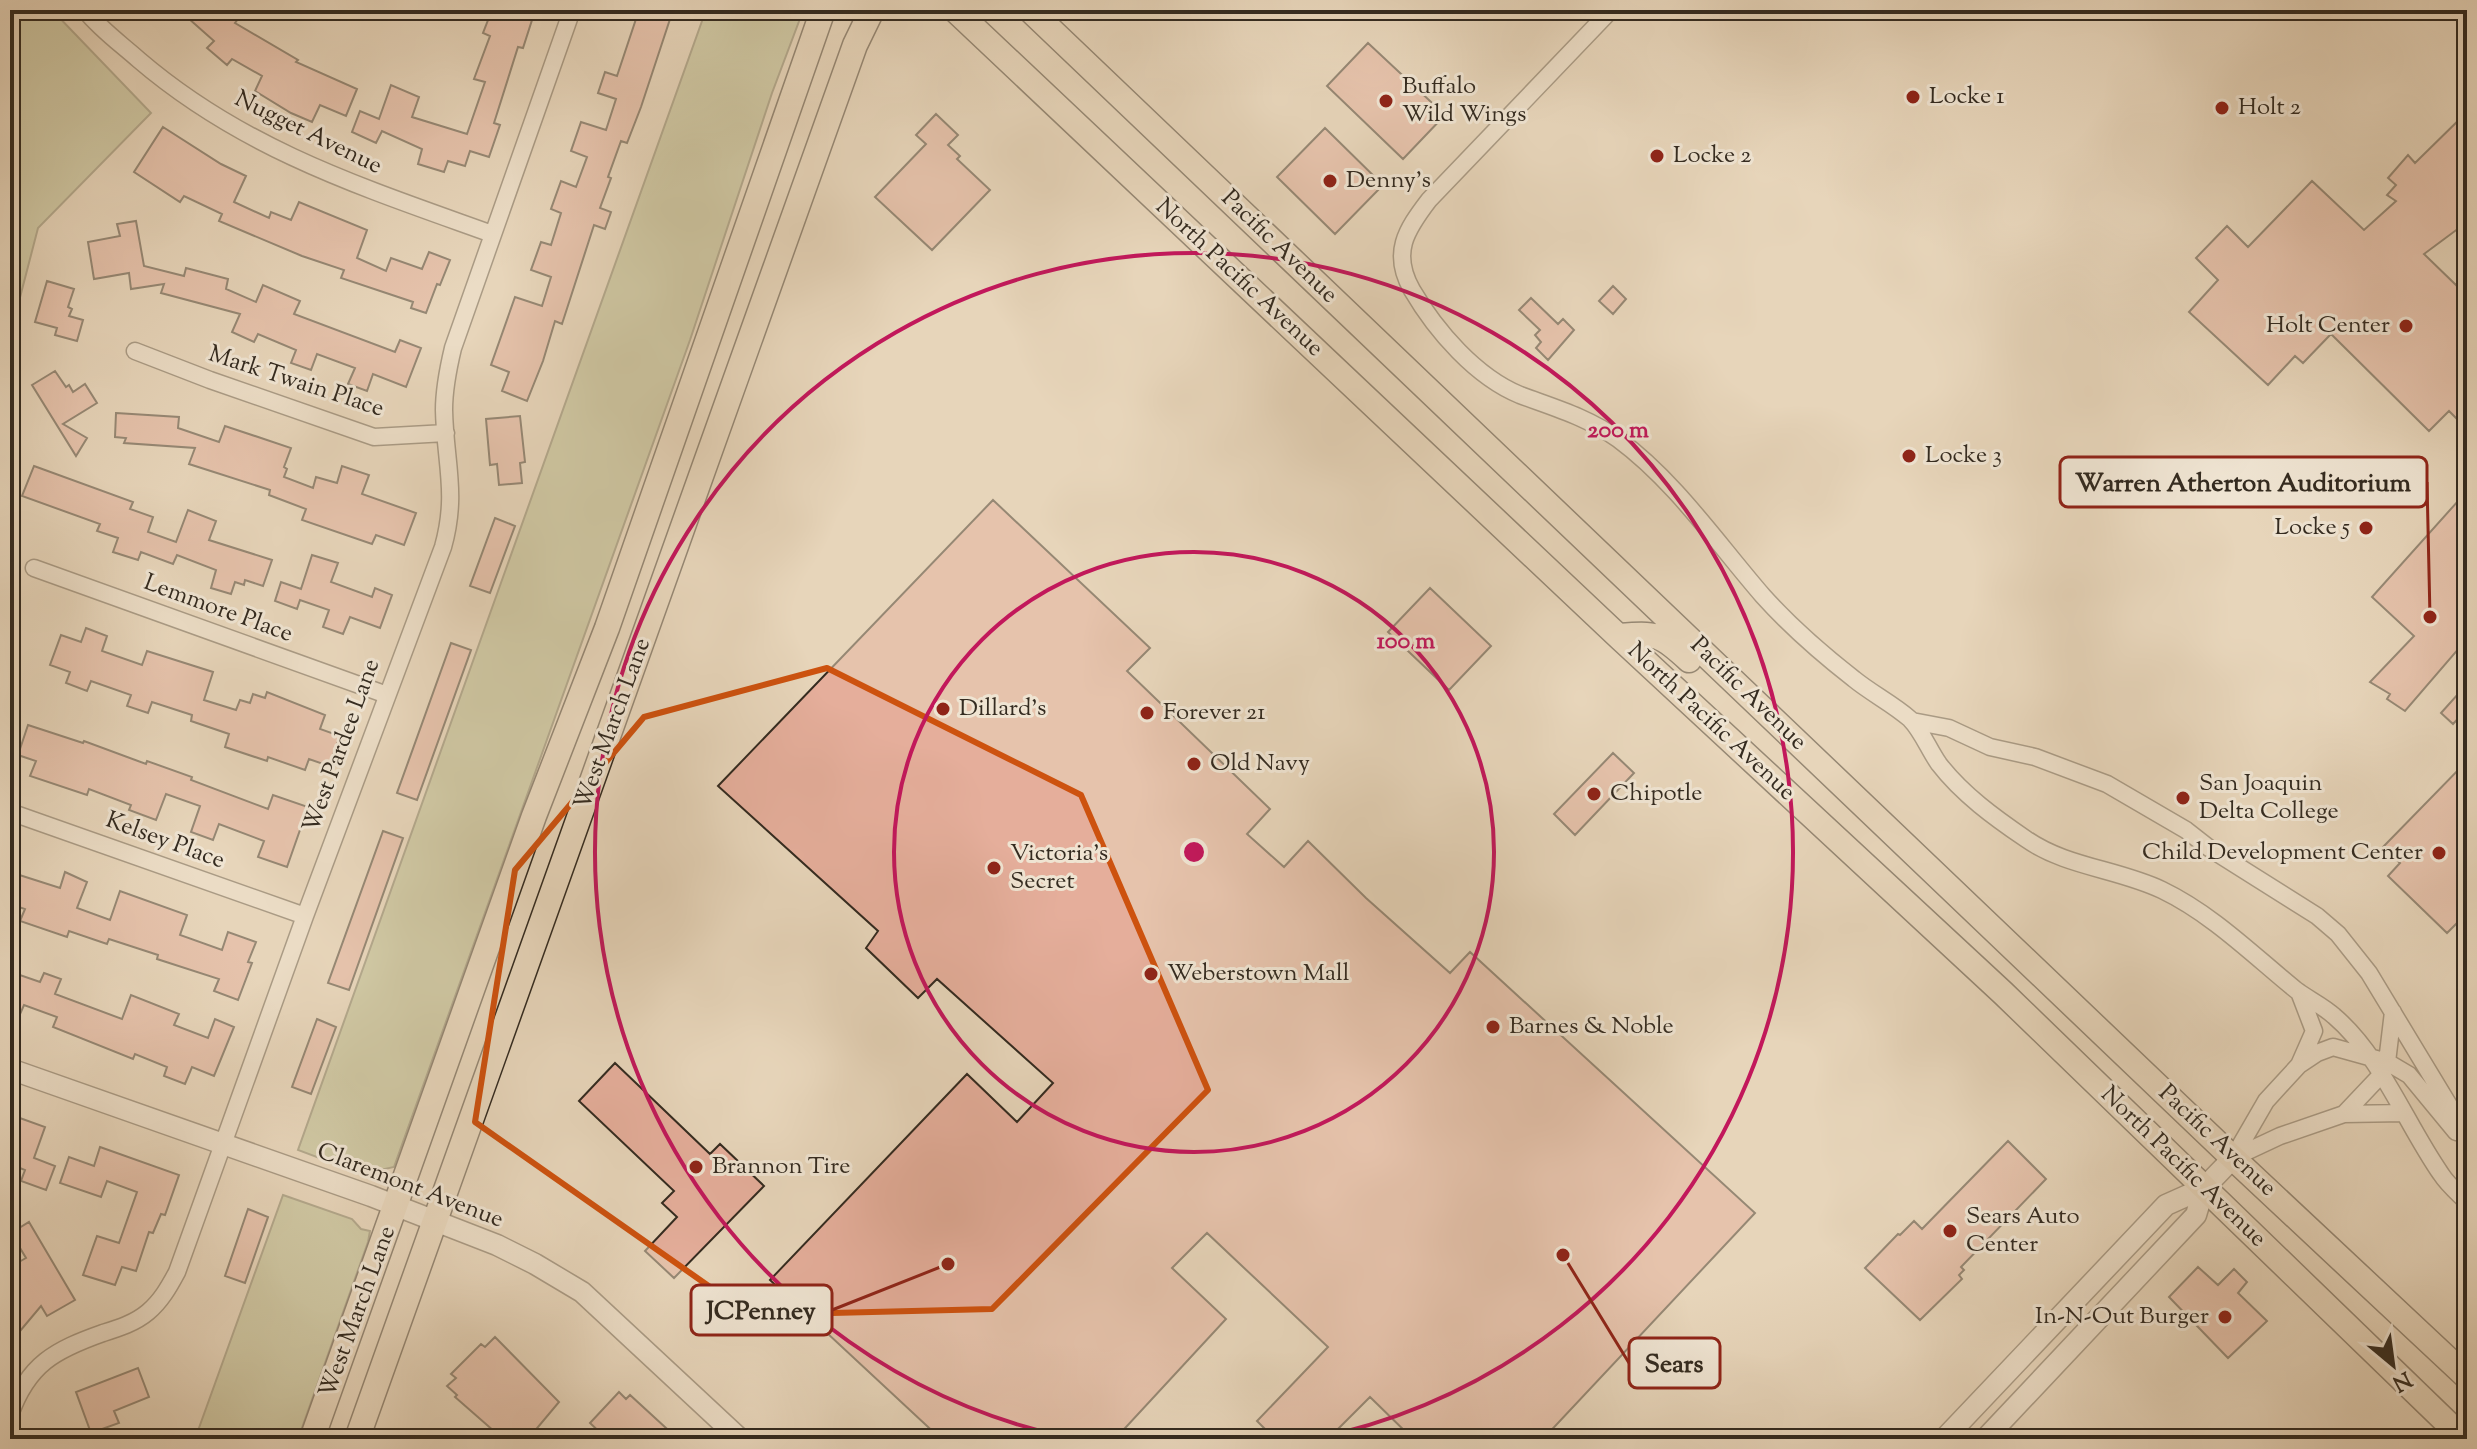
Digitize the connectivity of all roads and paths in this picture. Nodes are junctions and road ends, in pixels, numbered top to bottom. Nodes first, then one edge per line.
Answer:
1 (85, 10) edge
2 (572, 10) edge
3 (823, 10) edge
4 (872, 10) edge
5 (955, 10) edge
6 (1030, 10) edge
7 (1611, 10) edge
8 (492, 234) junction
9 (135, 351) dead end
10 (446, 433) junction
11 (34, 568) dead end
12 (1618, 636) junction
13 (387, 695) junction
14 (1912, 721) junction
15 (1797, 742) junction
16 (10, 812) edge
17 (305, 916) junction
18 (2299, 992) junction
19 (2393, 1012) junction
20 (2369, 1057) junction
21 (2299, 1065) junction
22 (10, 1069) edge
23 (2384, 1069) junction
24 (2404, 1113) junction
25 (2344, 1114) junction
26 (2467, 1137) edge
27 (222, 1146) junction
28 (2233, 1158) junction
29 (2204, 1188) junction
30 (2467, 1202) edge
31 (396, 1206) junction
32 (436, 1221) junction
33 (2467, 1377) edge
34 (10, 1415) edge
35 (312, 1439) edge
36 (357, 1439) edge
37 (740, 1439) edge
38 (1944, 1439) edge
39 (1985, 1439) edge
40 (2464, 1439) edge

1 - 8 street, Nugget Avenue
2 - 8 street, West Pardee Lane
3 - 31 main road, West March Lane
4 - 32 main road, West March Lane
5 - 12 main road, North Pacific Avenue
6 - 15 main road, Pacific Avenue
7 - 14 street
8 - 10 street, West Pardee Lane
9 - 10 street, Mark Twain Place
10 - 13 street, West Pardee Lane
11 - 13 street, Lemmore Place
12 - 15 main road
12 - 29 main road, North Pacific Avenue
13 - 17 street, West Pardee Lane
14 - 18 street
14 - 19 street
15 - 28 main road, Pacific Avenue
16 - 17 street, Kelsey Place
17 - 27 street, West Pardee Lane
18 - 20 street
18 - 21 street
19 - 23 street
19 - 26 street
20 - 21 street
20 - 23 street
21 - 28 street
22 - 27 street, Claremont Avenue
23 - 24 street
23 - 25 street
23 - 26 street
24 - 25 street
24 - 30 street
25 - 28 street
27 - 31 street, Claremont Avenue
27 - 34 street, West Pardee Lane
28 - 29 street
28 - 33 main road, Pacific Avenue
29 - 38 street
29 - 39 street
29 - 40 main road, North Pacific Avenue
31 - 32 street, Claremont Avenue
31 - 35 main road, West March Lane
32 - 36 main road, West March Lane
32 - 37 street, Claremont Avenue

